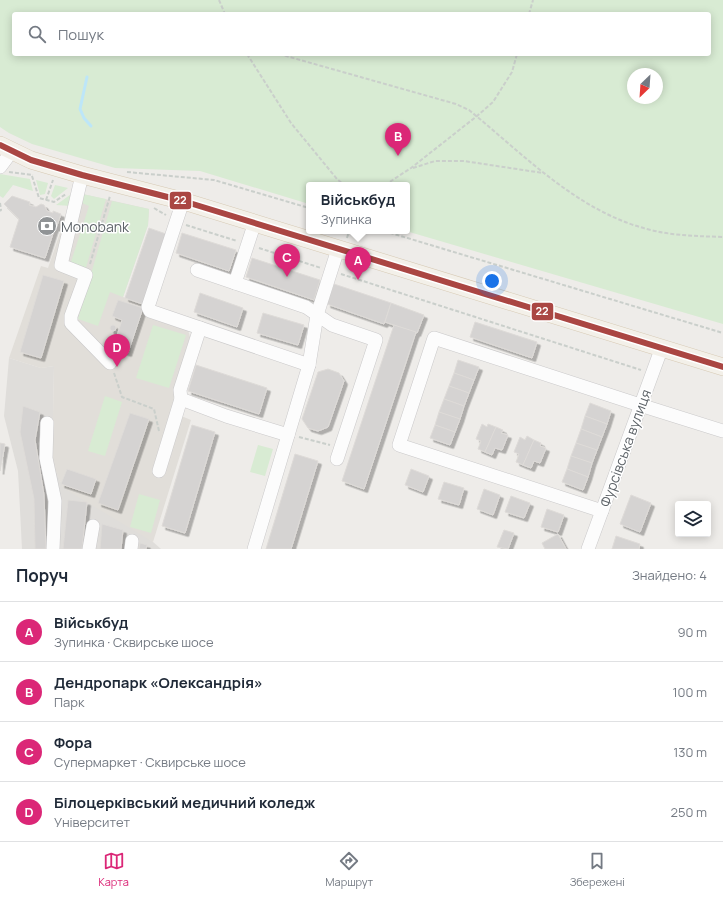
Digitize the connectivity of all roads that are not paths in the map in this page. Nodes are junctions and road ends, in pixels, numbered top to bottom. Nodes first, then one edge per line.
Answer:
1 (6, 148) edge
2 (3, 169) edge
3 (82, 175) junction
4 (184, 201) junction
5 (255, 222) junction
6 (343, 244) junction
7 (197, 270) dead end
8 (235, 283) junction
9 (317, 315) junction
10 (200, 328) junction
11 (662, 347) junction
12 (110, 363) road end
13 (309, 364) junction
14 (723, 367) edge
15 (181, 399) junction
16 (640, 405) junction
17 (46, 422) dead end
18 (723, 431) edge
19 (288, 435) junction
20 (339, 453) road end
21 (159, 471) dead end
22 (602, 511) junction
23 (93, 526) dead end
24 (53, 549) edge
25 (89, 549) edge
26 (254, 549) edge
27 (588, 549) edge

1 - 2 street
1 - 3 main road
3 - 4 main road
3 - 12 street
4 - 5 main road
4 - 10 street
5 - 6 main road
5 - 8 street
6 - 9 street
6 - 11 main road
7 - 8 street
8 - 9 street
9 - 13 street
9 - 20 street
10 - 13 street
10 - 15 street
11 - 14 main road
11 - 16 street, Фурсівська вулиця
13 - 19 street
15 - 19 street
15 - 21 street
16 - 18 street
16 - 22 street, Фурсівська вулиця
16 - 22 street
17 - 24 street
19 - 26 street
22 - 27 street, Фурсівська вулиця
23 - 25 street

